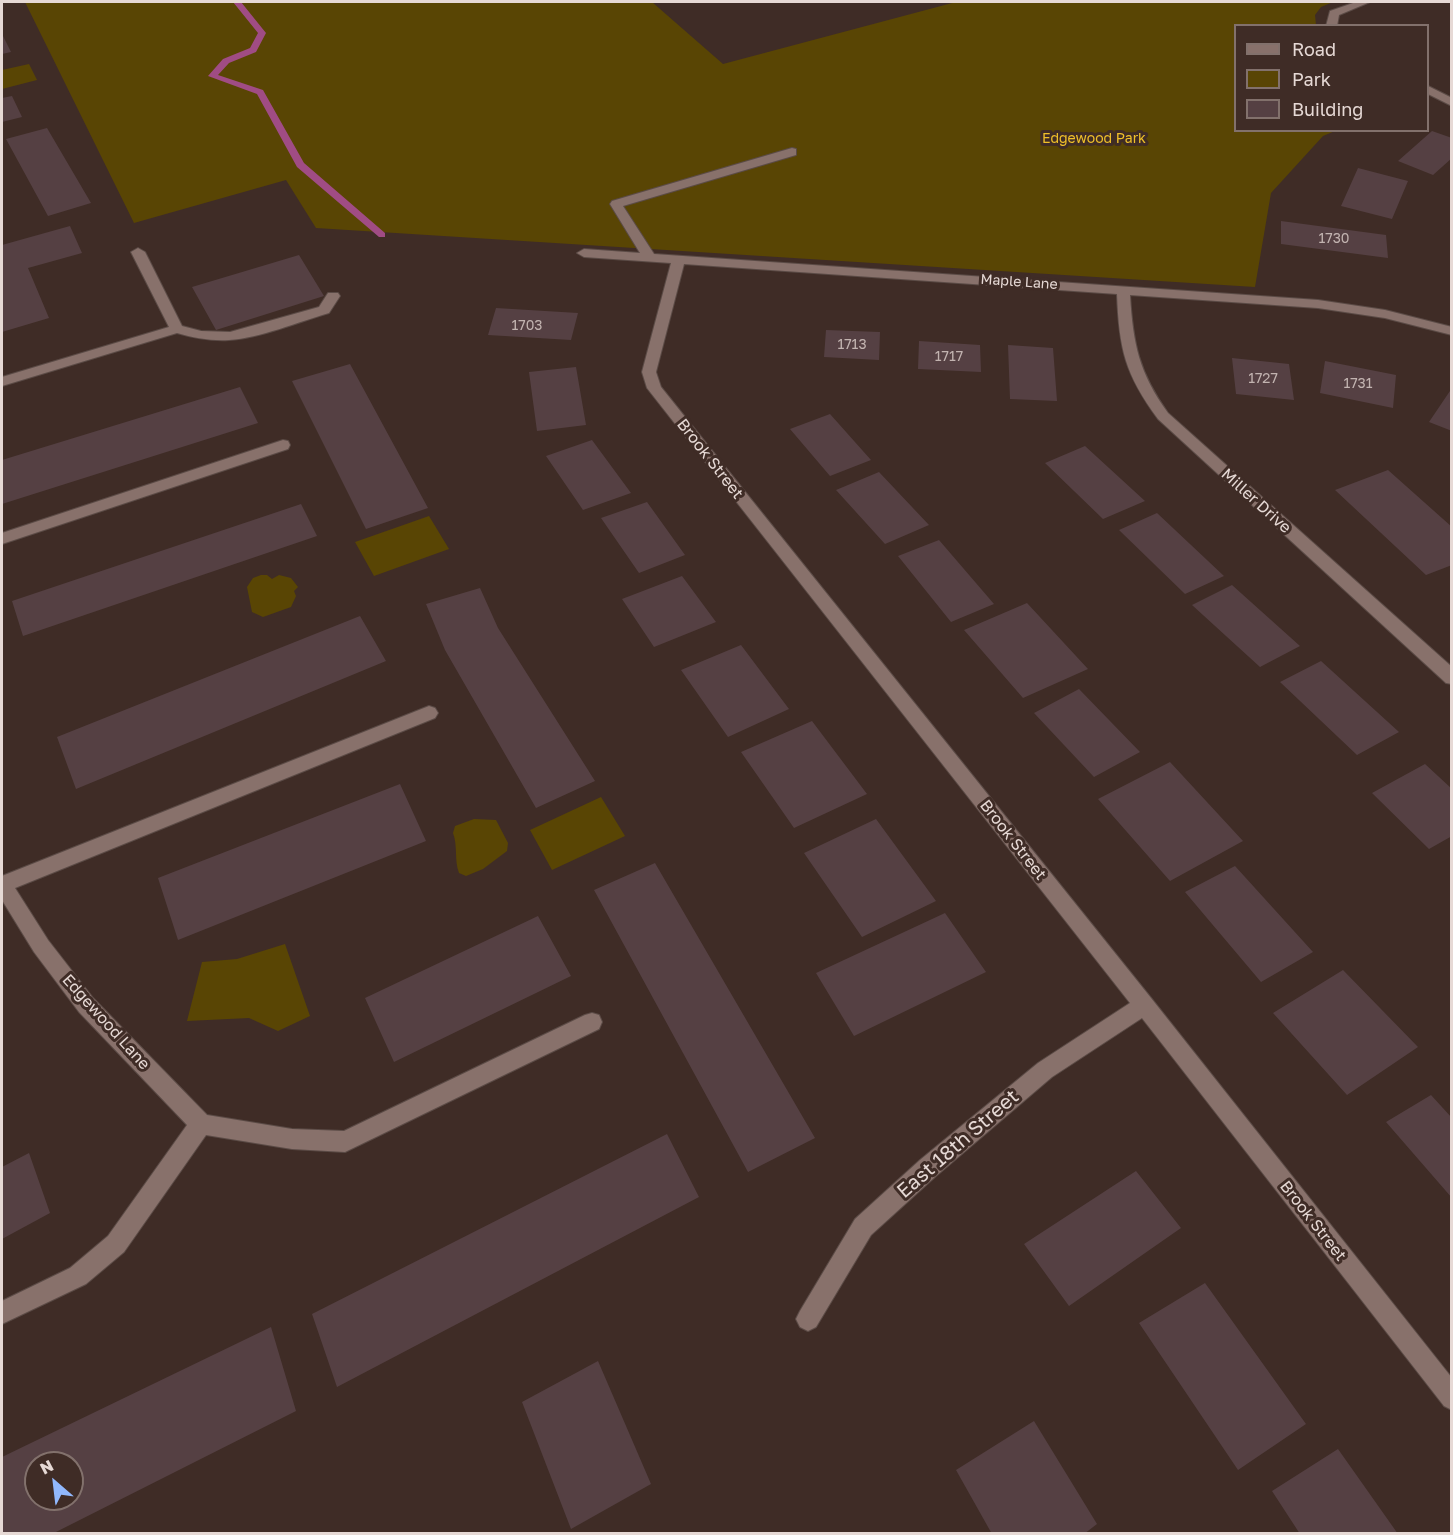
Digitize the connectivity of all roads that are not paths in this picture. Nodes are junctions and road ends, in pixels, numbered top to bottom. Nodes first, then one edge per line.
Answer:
1 (1365, 2) edge
2 (1331, 24) edge
3 (1429, 90) edge
4 (1452, 103) edge
5 (792, 152) dead end
6 (138, 252) dead end
7 (584, 253) dead end
8 (649, 257) junction
9 (679, 260) junction
10 (1123, 289) junction
11 (333, 296) dead end
12 (177, 328) junction
13 (1452, 331) edge
14 (2, 381) edge
15 (283, 446) dead end
16 (2, 539) edge
17 (1452, 678) edge
18 (429, 713) dead end
19 (2, 884) edge
20 (1144, 1005) junction
21 (592, 1022) dead end
22 (201, 1124) junction
23 (2, 1313) edge
24 (808, 1319) dead end
25 (1452, 1398) edge

1 - 2 street
3 - 4 street
5 - 8 street
6 - 12 street
7 - 8 street, Maple Lane
8 - 9 street, Maple Lane
9 - 10 street, Maple Lane
9 - 20 street, Brook Street
10 - 13 street, Maple Lane
10 - 17 street, Miller Drive
11 - 12 street
12 - 14 street
15 - 16 street
18 - 19 street
19 - 22 street, Edgewood Lane
20 - 24 street, East 18th Street
20 - 25 street, Brook Street
21 - 22 street
22 - 23 street

